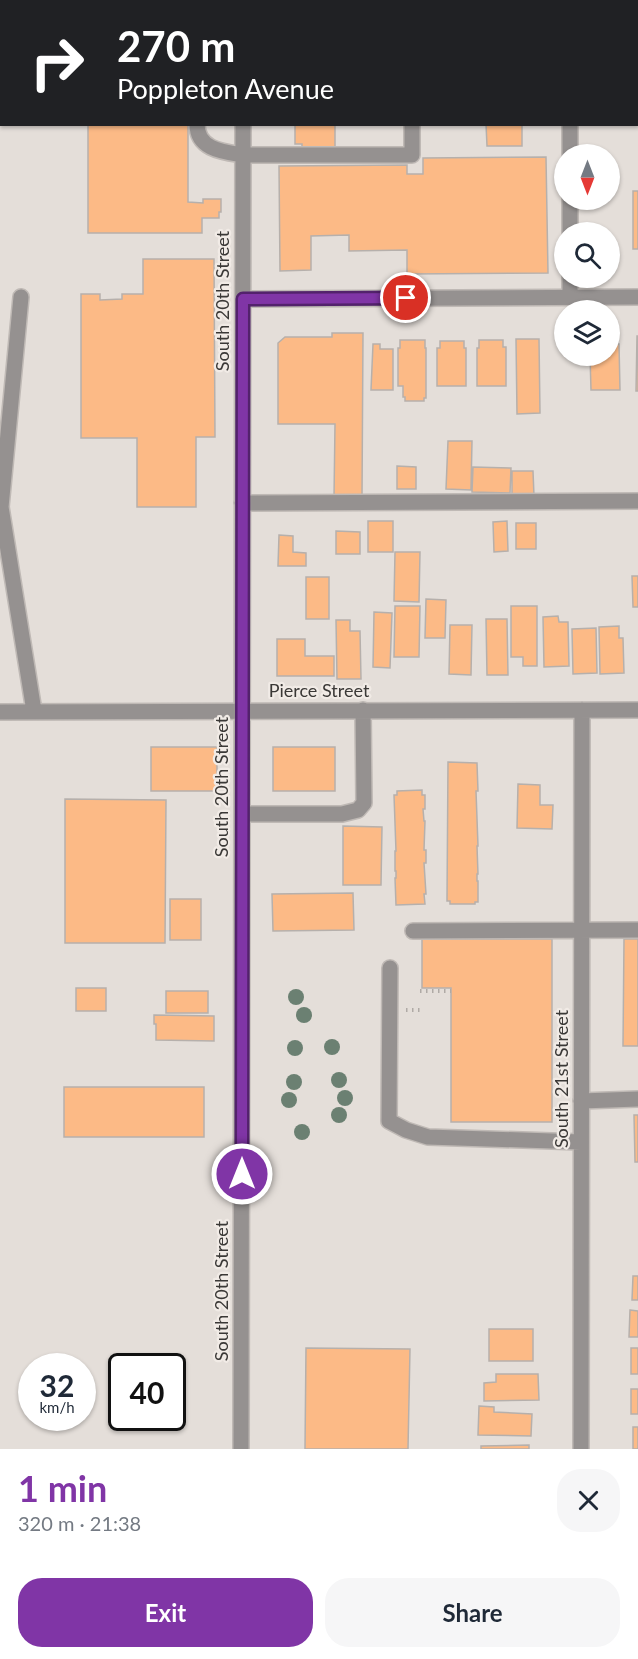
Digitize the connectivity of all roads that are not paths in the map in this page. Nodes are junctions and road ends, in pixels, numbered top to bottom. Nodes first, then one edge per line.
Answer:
1 (243, 126) edge
2 (411, 126) edge
3 (570, 126) edge
4 (197, 128) edge
5 (570, 144) edge
6 (243, 155) junction
7 (570, 288) edge
8 (21, 297) dead end
9 (570, 297) junction
10 (638, 297) edge
11 (243, 299) junction
12 (638, 501) edge
13 (242, 503) junction
14 (242, 710) junction
15 (363, 710) junction
16 (582, 710) junction
17 (638, 710) edge
18 (34, 711) junction
19 (0, 712) edge
20 (242, 814) junction
21 (581, 930) junction
22 (638, 930) edge
23 (413, 931) dead end
24 (390, 968) dead end
25 (638, 1099) edge
26 (581, 1101) junction
27 (581, 1142) junction
28 (241, 1449) edge
29 (580, 1449) edge

1 - 6 street, South 20th Street
2 - 6 street
3 - 5 street
4 - 6 street
6 - 11 street, South 20th Street
7 - 9 street
8 - 18 street
9 - 10 street
9 - 11 street
11 - 13 street, South 20th Street
12 - 13 street
13 - 14 street, South 20th Street
14 - 15 street, Pierce Street
14 - 18 street, Pierce Street
14 - 20 street, South 20th Street
15 - 16 street, Pierce Street
15 - 20 street
16 - 17 street, Pierce Street
16 - 21 street, South 21st Street
18 - 19 street, Pierce Street
20 - 28 street, South 20th Street
21 - 22 street
21 - 23 street
21 - 26 street, South 21st Street
24 - 27 street
25 - 26 street
26 - 27 street, South 21st Street
27 - 29 street, South 21st Street

